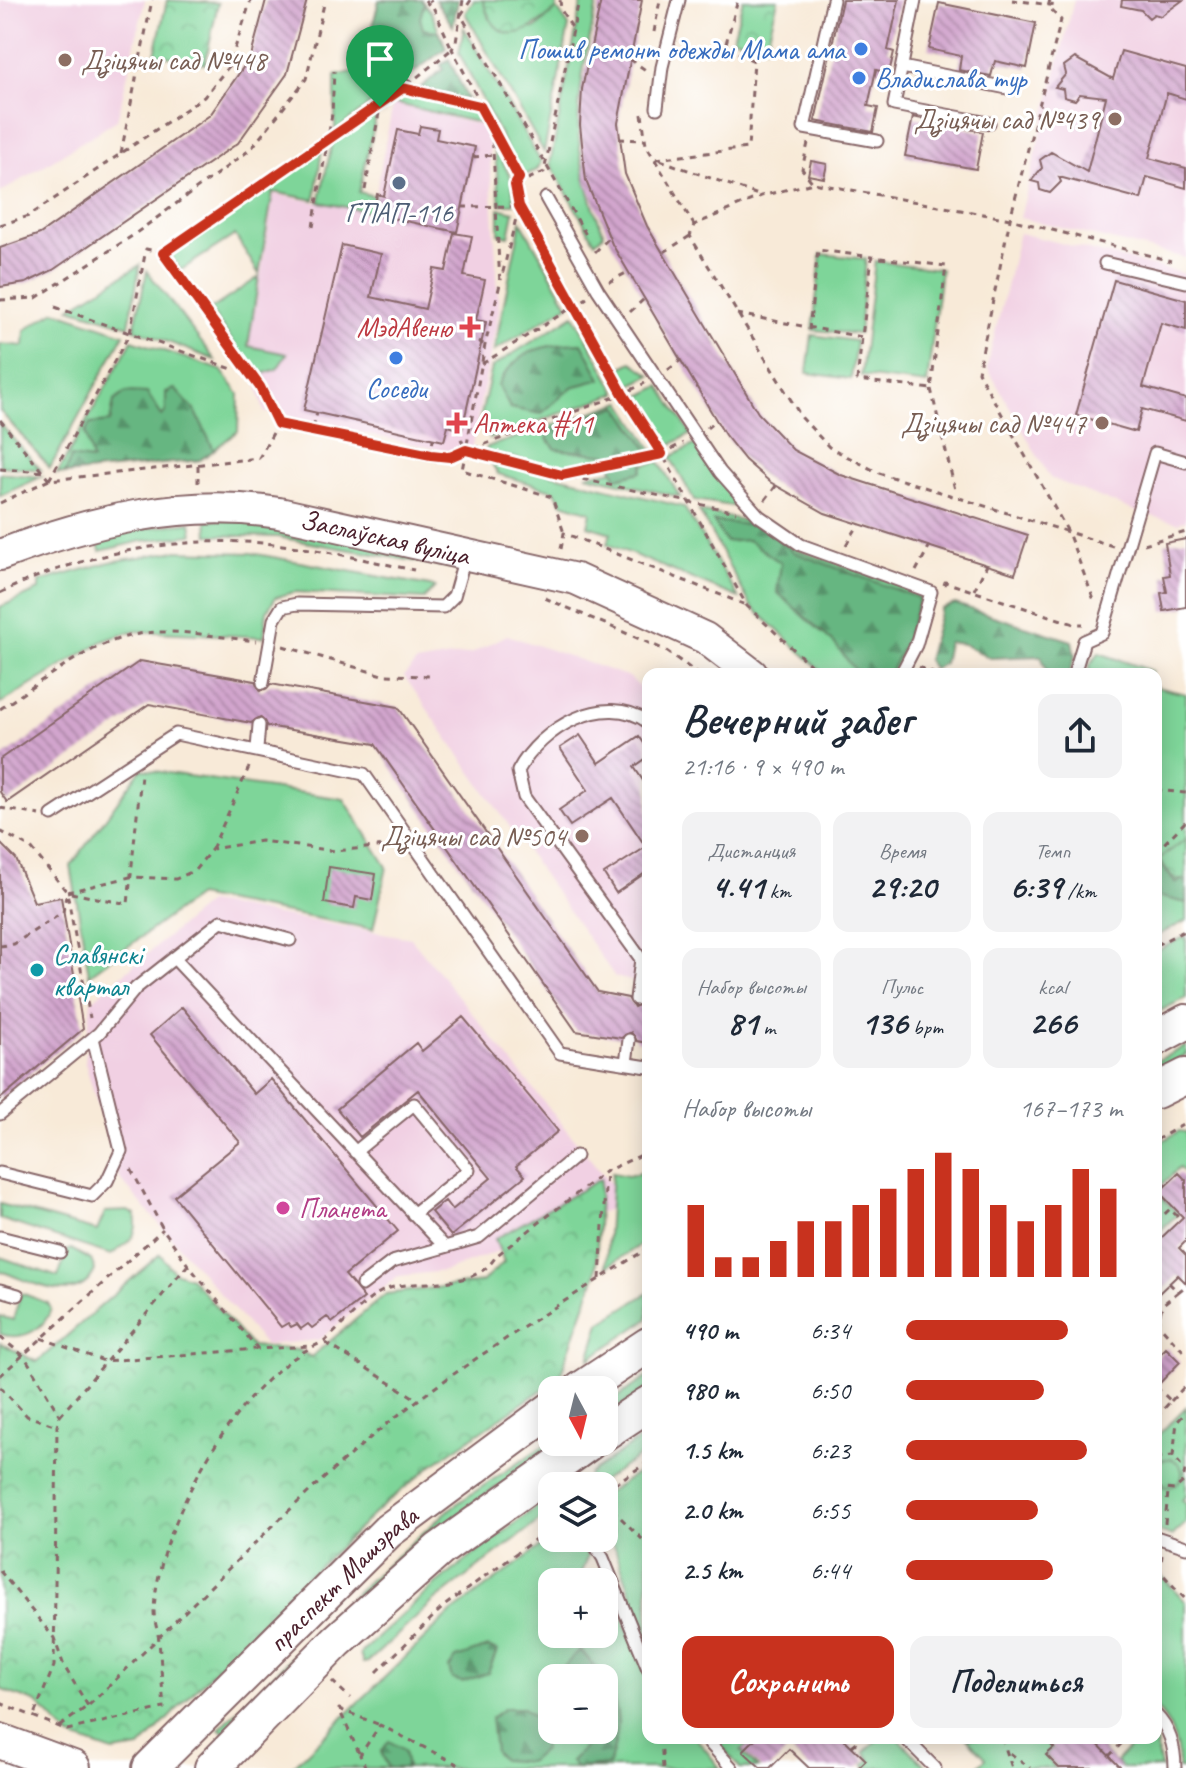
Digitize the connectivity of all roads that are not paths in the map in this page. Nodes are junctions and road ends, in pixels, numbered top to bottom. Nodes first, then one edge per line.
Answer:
1 (679, 0) edge
2 (833, 0) edge
3 (915, 0) edge
4 (902, 67) junction
5 (1012, 89) dead end
6 (657, 108) dead end
7 (989, 123) dead end
8 (877, 141) dead end
9 (546, 198) dead end
10 (1105, 263) dead end
11 (1186, 282) edge
12 (1186, 462) edge
13 (466, 553) junction
14 (0, 555) edge
15 (744, 668) edge
16 (904, 668) edge
17 (1076, 668) edge
18 (263, 683) dead end
19 (642, 719) edge
20 (259, 725) dead end
21 (257, 749) junction
22 (52, 815) road end
23 (290, 940) dead end
24 (642, 953) edge
25 (175, 959) junction
26 (642, 971) edge
27 (636, 999) dead end
28 (1186, 1022) edge
29 (1162, 1035) edge
30 (93, 1038) junction
31 (629, 1040) dead end
32 (626, 1063) junction
33 (642, 1066) edge
34 (1186, 1076) edge
35 (1162, 1088) edge
36 (0, 1114) edge
37 (355, 1152) junction
38 (576, 1156) dead end
39 (0, 1173) edge
40 (413, 1214) junction
41 (0, 1237) edge
42 (445, 1247) junction
43 (60, 1252) dead end
44 (362, 1285) dead end
45 (0, 1290) edge
46 (18, 1295) dead end
47 (642, 1349) edge
48 (601, 1376) edge
49 (642, 1408) edge
50 (538, 1419) edge
51 (618, 1424) edge
52 (575, 1456) edge
53 (558, 1472) edge
54 (538, 1487) edge
55 (1162, 1539) edge
56 (1186, 1547) edge
57 (599, 1552) edge
58 (642, 1654) edge
59 (1162, 1721) edge
60 (0, 1741) edge
61 (710, 1744) edge
62 (911, 1744) edge
63 (73, 1768) edge
64 (150, 1768) edge
65 (212, 1768) edge
66 (732, 1768) edge
67 (935, 1768) edge
68 (1175, 1768) edge

1 - 6 lane
2 - 8 lane
3 - 4 lane
4 - 5 lane
4 - 7 lane
9 - 16 lane
10 - 11 lane
12 - 17 lane
13 - 14 main road, Заслаўская вуліца
13 - 15 main road, Заслаўская вуліца
13 - 18 lane
19 - 24 lane
20 - 21 lane
21 - 22 lane
21 - 32 lane
23 - 25 lane
25 - 30 lane
25 - 37 lane
26 - 27 lane
28 - 29 main road
30 - 36 lane
30 - 39 lane
31 - 32 lane
32 - 33 lane
34 - 35 main road
37 - 40 lane
37 - 40 lane
38 - 42 lane
40 - 42 lane
41 - 43 lane
42 - 44 lane
45 - 46 lane
47 - 48 main road
49 - 51 main road
50 - 64 main road, праспект Машэрава
52 - 53 main road, праспект Машэрава
54 - 65 main road, праспект Машэрава
55 - 56 lane
57 - 58 lane
59 - 68 lane
60 - 63 main road
61 - 66 lane
62 - 67 lane

